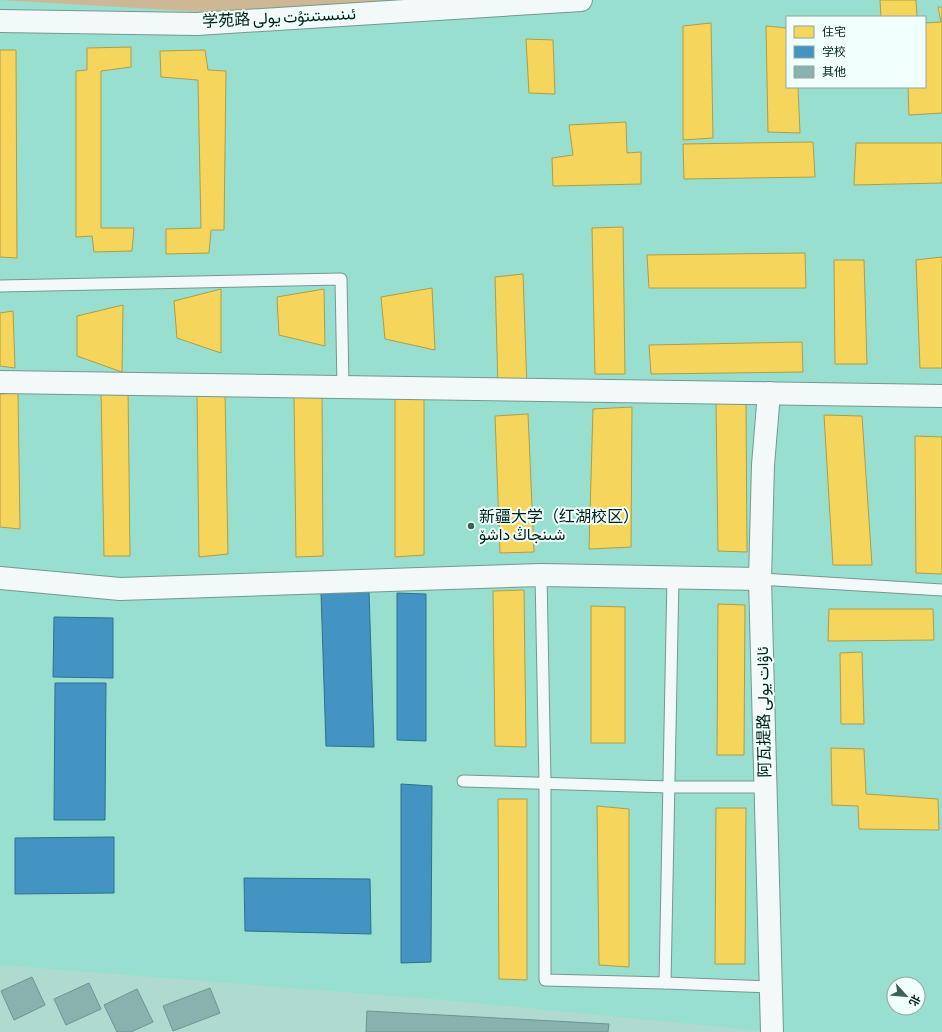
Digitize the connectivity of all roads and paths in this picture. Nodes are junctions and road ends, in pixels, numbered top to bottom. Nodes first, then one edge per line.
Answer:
1 (582, 0) edge
2 (0, 21) edge
3 (0, 286) edge
4 (0, 382) edge
5 (343, 386) junction
6 (769, 393) junction
7 (942, 396) edge
8 (541, 575) junction
9 (673, 577) junction
10 (0, 578) edge
11 (760, 579) junction
12 (942, 590) edge
13 (463, 781) dead end
14 (545, 783) junction
15 (668, 787) junction
16 (766, 787) junction
17 (665, 983) junction
18 (771, 987) junction
19 (772, 1032) edge

1 - 2 street, 学苑路 ئىنىستىتۇت يولى
3 - 5 lane
4 - 5 street
5 - 6 street
6 - 7 street
6 - 11 street, 阿瓦提路 ئاۋات يولى
8 - 9 street
8 - 10 street
8 - 14 lane
9 - 11 street
9 - 15 lane
11 - 12 lane
11 - 16 street, 阿瓦提路 ئاۋات يولى
13 - 14 lane
14 - 15 lane
14 - 17 lane
15 - 16 lane
15 - 17 lane
16 - 18 street, 阿瓦提路 ئاۋات يولى
17 - 18 lane
18 - 19 street, 阿瓦提路 ئاۋات يولى

